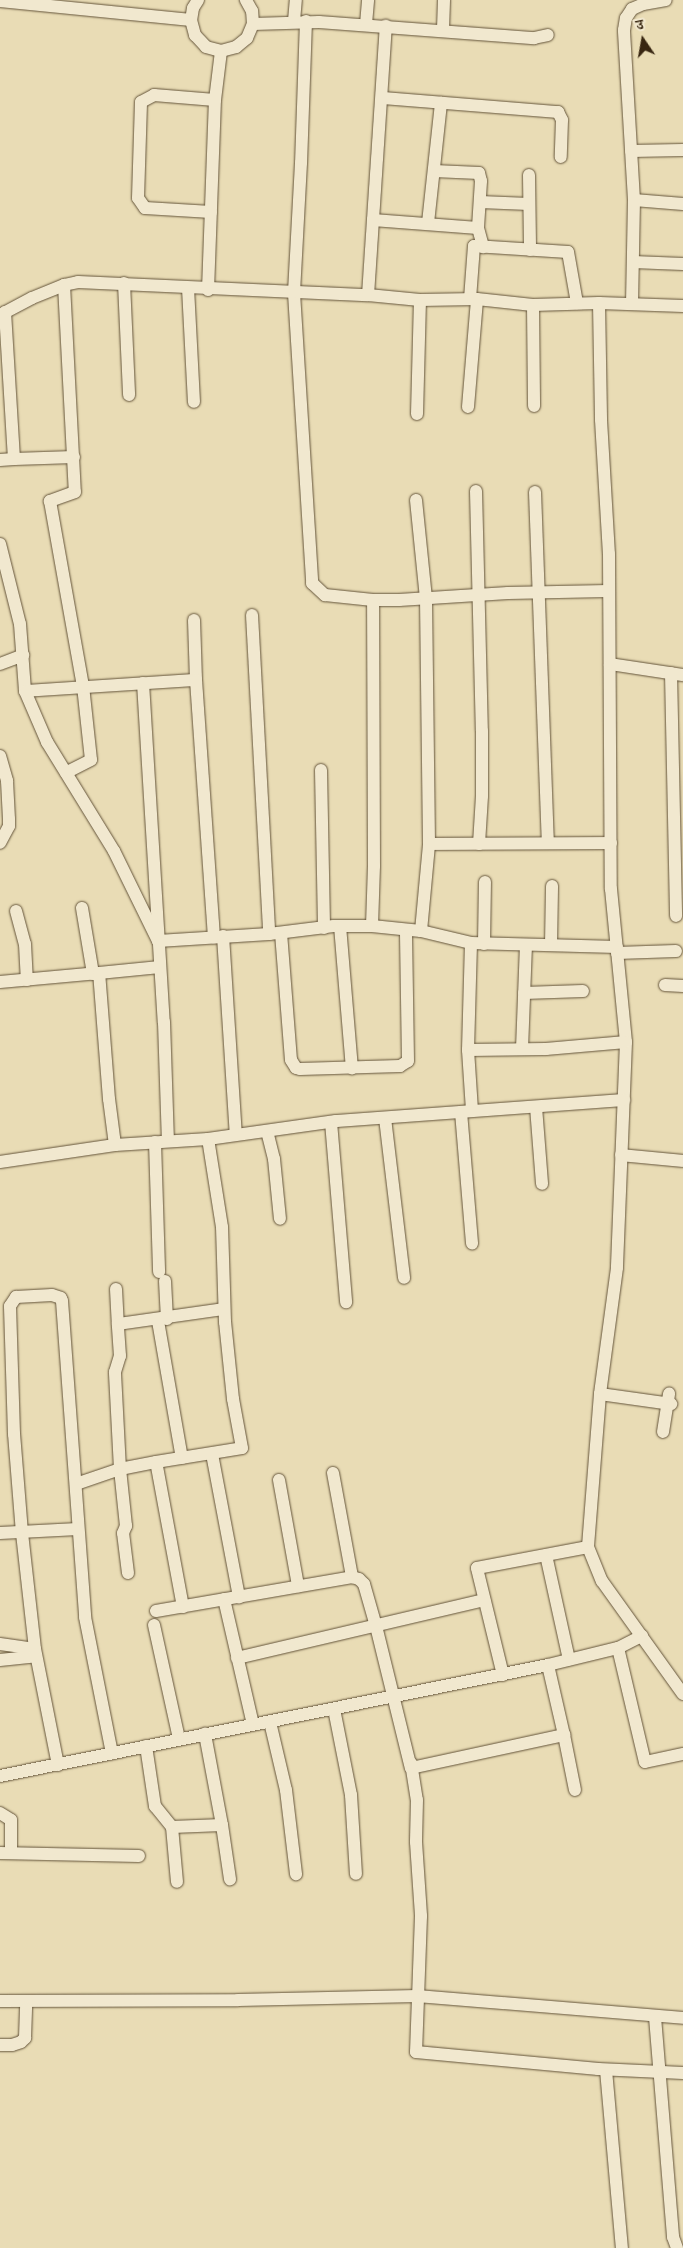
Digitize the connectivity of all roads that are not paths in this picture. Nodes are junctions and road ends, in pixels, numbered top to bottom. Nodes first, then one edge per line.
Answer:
1 (198, 0) edge
2 (246, 0) edge
3 (296, 0) edge
4 (368, 0) edge
5 (444, 0) edge
6 (666, 0) edge
7 (0, 1) edge
8 (191, 20) junction
9 (300, 21) junction
10 (253, 24) junction
11 (366, 24) junction
12 (386, 26) junction
13 (443, 29) junction
14 (548, 34) dead end
15 (221, 51) junction
16 (383, 98) junction
17 (215, 100) junction
18 (441, 103) junction
19 (683, 150) edge
20 (631, 151) junction
21 (560, 157) dead end
22 (434, 171) junction
23 (529, 175) dead end
24 (634, 200) junction
25 (480, 202) junction
26 (529, 204) junction
27 (683, 204) edge
28 (211, 212) junction
29 (373, 220) junction
30 (428, 223) junction
31 (478, 228) junction
32 (483, 247) junction
33 (530, 250) junction
34 (633, 262) junction
35 (683, 264) edge
36 (124, 283) junction
37 (64, 285) junction
38 (188, 288) junction
39 (208, 290) junction
40 (294, 293) junction
41 (368, 295) junction
42 (474, 299) junction
43 (420, 300) junction
44 (577, 303) junction
45 (599, 303) junction
46 (632, 304) junction
47 (533, 305) junction
48 (683, 306) edge
49 (3, 314) edge
50 (6, 390) edge
51 (129, 395) dead end
52 (194, 402) dead end
53 (534, 406) dead end
54 (468, 407) dead end
55 (417, 414) dead end
56 (74, 456) junction
57 (14, 459) junction
58 (0, 460) edge
59 (476, 491) dead end
60 (535, 492) dead end
61 (416, 500) dead end
62 (0, 544) edge
63 (608, 591) junction
64 (540, 592) junction
65 (479, 596) junction
66 (426, 598) junction
67 (372, 600) junction
68 (252, 615) dead end
69 (194, 620) dead end
70 (22, 655) junction
71 (0, 664) edge
72 (610, 664) junction
73 (677, 674) edge
74 (196, 680) junction
75 (143, 682) junction
76 (83, 686) junction
77 (25, 690) junction
78 (678, 746) edge
79 (0, 756) edge
80 (321, 770) dead end
81 (66, 773) junction
82 (0, 843) edge
83 (611, 843) junction
84 (429, 844) junction
85 (479, 844) junction
86 (548, 844) junction
87 (485, 882) dead end
88 (552, 886) dead end
89 (82, 908) dead end
90 (16, 911) dead end
91 (676, 916) dead end
92 (340, 926) junction
93 (372, 926) junction
94 (324, 928) junction
95 (406, 930) junction
96 (421, 931) junction
97 (275, 933) junction
98 (219, 937) junction
99 (158, 941) junction
100 (471, 943) junction
101 (484, 944) junction
102 (526, 945) junction
103 (551, 945) junction
104 (617, 950) junction
105 (676, 952) dead end
106 (160, 967) junction
107 (96, 973) junction
108 (27, 980) junction
109 (0, 982) edge
110 (665, 985) dead end
111 (683, 986) edge
112 (583, 991) dead end
113 (524, 993) junction
114 (626, 1042) junction
115 (522, 1049) junction
116 (468, 1050) junction
117 (352, 1068) junction
118 (624, 1100) junction
119 (536, 1107) junction
120 (467, 1112) junction
121 (385, 1118) junction
122 (331, 1122) junction
123 (266, 1131) junction
124 (236, 1135) junction
125 (208, 1138) junction
126 (168, 1141) junction
127 (155, 1142) junction
128 (115, 1145) junction
129 (621, 1155) junction
130 (683, 1161) edge
131 (0, 1162) edge
132 (542, 1184) dead end
133 (280, 1219) dead end
134 (472, 1244) dead end
135 (404, 1278) dead end
136 (116, 1289) dead end
137 (346, 1302) dead end
138 (224, 1310) junction
139 (162, 1320) junction
140 (118, 1324) junction
141 (600, 1394) junction
142 (663, 1432) dead end
143 (212, 1454) junction
144 (182, 1458) junction
145 (156, 1462) junction
146 (120, 1469) junction
147 (333, 1473) dead end
148 (279, 1480) dead end
149 (76, 1484) junction
150 (78, 1530) junction
151 (0, 1532) edge
152 (22, 1533) junction
153 (588, 1547) junction
154 (546, 1555) junction
155 (128, 1573) dead end
156 (352, 1577) junction
157 (298, 1586) junction
158 (239, 1597) junction
159 (224, 1600) junction
160 (484, 1600) junction
161 (183, 1607) junction
162 (156, 1611) dead end
163 (154, 1626) dead end
164 (376, 1626) junction
165 (642, 1636) junction
166 (0, 1644) edge
167 (618, 1648) junction
168 (35, 1652) junction
169 (237, 1658) junction
170 (0, 1660) edge
171 (569, 1660) junction
172 (548, 1665) junction
173 (502, 1675) junction
174 (683, 1694) edge
175 (394, 1698) junction
176 (334, 1710) junction
177 (270, 1722) junction
178 (253, 1725) junction
179 (205, 1734) junction
180 (564, 1735) junction
181 (180, 1740) junction
182 (146, 1746) junction
183 (112, 1753) junction
184 (683, 1754) edge
185 (411, 1764) junction
186 (58, 1765) junction
187 (0, 1776) edge
188 (575, 1790) dead end
189 (0, 1812) edge
190 (222, 1825) junction
191 (172, 1827) junction
192 (6, 1853) edge
193 (139, 1856) dead end
194 (296, 1874) dead end
195 (356, 1874) dead end
196 (230, 1879) dead end
197 (177, 1882) dead end
198 (417, 1996) junction
199 (0, 2001) edge
200 (26, 2001) junction
201 (655, 2017) junction
202 (683, 2018) edge
203 (0, 2045) edge
204 (0, 2052) edge
205 (606, 2070) junction
206 (658, 2073) junction
207 (683, 2073) edge
208 (622, 2248) edge
209 (677, 2248) edge

1 - 8 street
2 - 10 street
3 - 9 street
4 - 11 street
5 - 13 street
6 - 20 street
7 - 8 street
8 - 15 street
9 - 10 street
9 - 11 street
9 - 40 street
10 - 15 street
11 - 12 street
12 - 13 street
12 - 16 street
13 - 14 street
15 - 17 street
16 - 18 street
16 - 29 street
17 - 28 street
17 - 28 street
18 - 21 street
18 - 22 street
19 - 20 street
20 - 24 street
22 - 25 street
22 - 30 street
23 - 26 street
24 - 27 street
24 - 34 street
25 - 26 street
25 - 31 street
26 - 33 street
28 - 39 street
29 - 30 street
29 - 41 street
30 - 31 street
31 - 32 street
32 - 33 street
32 - 42 street
33 - 44 street
34 - 35 street
34 - 46 street
36 - 37 street
36 - 38 street
36 - 51 street
37 - 49 street
37 - 56 street
38 - 39 street
38 - 52 street
39 - 40 street
40 - 41 street
40 - 67 street
41 - 43 street
42 - 43 street
42 - 47 street
42 - 54 street
43 - 55 street
44 - 45 street
44 - 47 street
45 - 46 street
45 - 63 street
46 - 48 street
47 - 53 street
49 - 50 street
50 - 57 street
56 - 57 street
56 - 76 street
57 - 58 street
59 - 65 street
60 - 64 street
61 - 66 street
62 - 70 street
63 - 64 street
63 - 72 street
64 - 65 street
64 - 86 street
65 - 66 street
65 - 85 street
66 - 67 street
66 - 84 street
67 - 93 street
68 - 97 street
69 - 74 street
70 - 71 street
70 - 77 street
72 - 73 street
72 - 83 street
73 - 78 street
74 - 75 street
74 - 98 street
75 - 76 street
75 - 99 street
76 - 77 street
76 - 81 street
77 - 81 street
78 - 91 street
79 - 82 street
80 - 94 street
81 - 99 street
83 - 86 street
83 - 104 street
84 - 85 street
84 - 96 street
85 - 86 street
87 - 101 street
88 - 103 street
89 - 107 street
90 - 108 street
92 - 93 street
92 - 94 street
92 - 117 street
93 - 95 street
94 - 97 street
95 - 96 street
95 - 117 street
96 - 100 street
97 - 98 street
97 - 117 street
98 - 99 street
98 - 124 street
99 - 106 street
100 - 101 street
100 - 116 street
101 - 102 street
102 - 103 street
102 - 113 street
103 - 104 street
104 - 105 street
104 - 114 street
106 - 107 street
106 - 126 street
107 - 108 street
107 - 128 street
108 - 109 street
110 - 111 street
112 - 113 street
113 - 115 street
114 - 115 street
114 - 118 street
115 - 116 street
116 - 120 street
118 - 119 street
118 - 129 street
119 - 120 street
119 - 132 street
120 - 121 street
120 - 134 street
121 - 122 street
121 - 135 street
122 - 123 street
122 - 137 street
123 - 124 street
123 - 133 street
124 - 125 street
125 - 126 street
125 - 138 street
126 - 127 street
127 - 128 street
127 - 139 street
128 - 131 street
129 - 130 street
129 - 141 street
136 - 140 street
138 - 139 street
138 - 143 street
139 - 140 street
139 - 144 street
140 - 146 street
141 - 142 street
141 - 153 street
143 - 144 street
143 - 158 street
144 - 145 street
145 - 146 street
145 - 161 street
146 - 149 street
146 - 155 street
147 - 156 street
148 - 157 street
149 - 150 street
149 - 152 street
150 - 152 street
150 - 183 street
151 - 152 street
152 - 168 street
153 - 154 street
153 - 165 street
154 - 160 street
154 - 171 street
156 - 157 street
156 - 164 street
157 - 158 street
158 - 159 street
159 - 161 street
159 - 169 street
160 - 164 street
160 - 173 street
161 - 162 street
163 - 181 street
164 - 169 street
164 - 175 street
165 - 167 street
165 - 174 street
166 - 168 street
167 - 171 street
167 - 184 street
168 - 170 street
168 - 186 street
169 - 178 street
171 - 172 street
172 - 173 street
172 - 180 street
173 - 175 street
175 - 176 street
175 - 185 street
176 - 177 street
176 - 195 street
177 - 178 street
177 - 194 street
178 - 179 street
179 - 181 street
179 - 190 street
180 - 185 street
180 - 188 street
181 - 182 street
182 - 183 street
182 - 191 street
183 - 186 street
185 - 198 street
186 - 187 street
189 - 192 street
190 - 191 street
190 - 196 street
191 - 197 street
192 - 193 street
198 - 200 street
198 - 201 street
198 - 205 street
199 - 200 street
200 - 203 street
201 - 202 street
201 - 206 street
203 - 204 street
205 - 206 street
205 - 208 street
206 - 207 street
206 - 209 street

